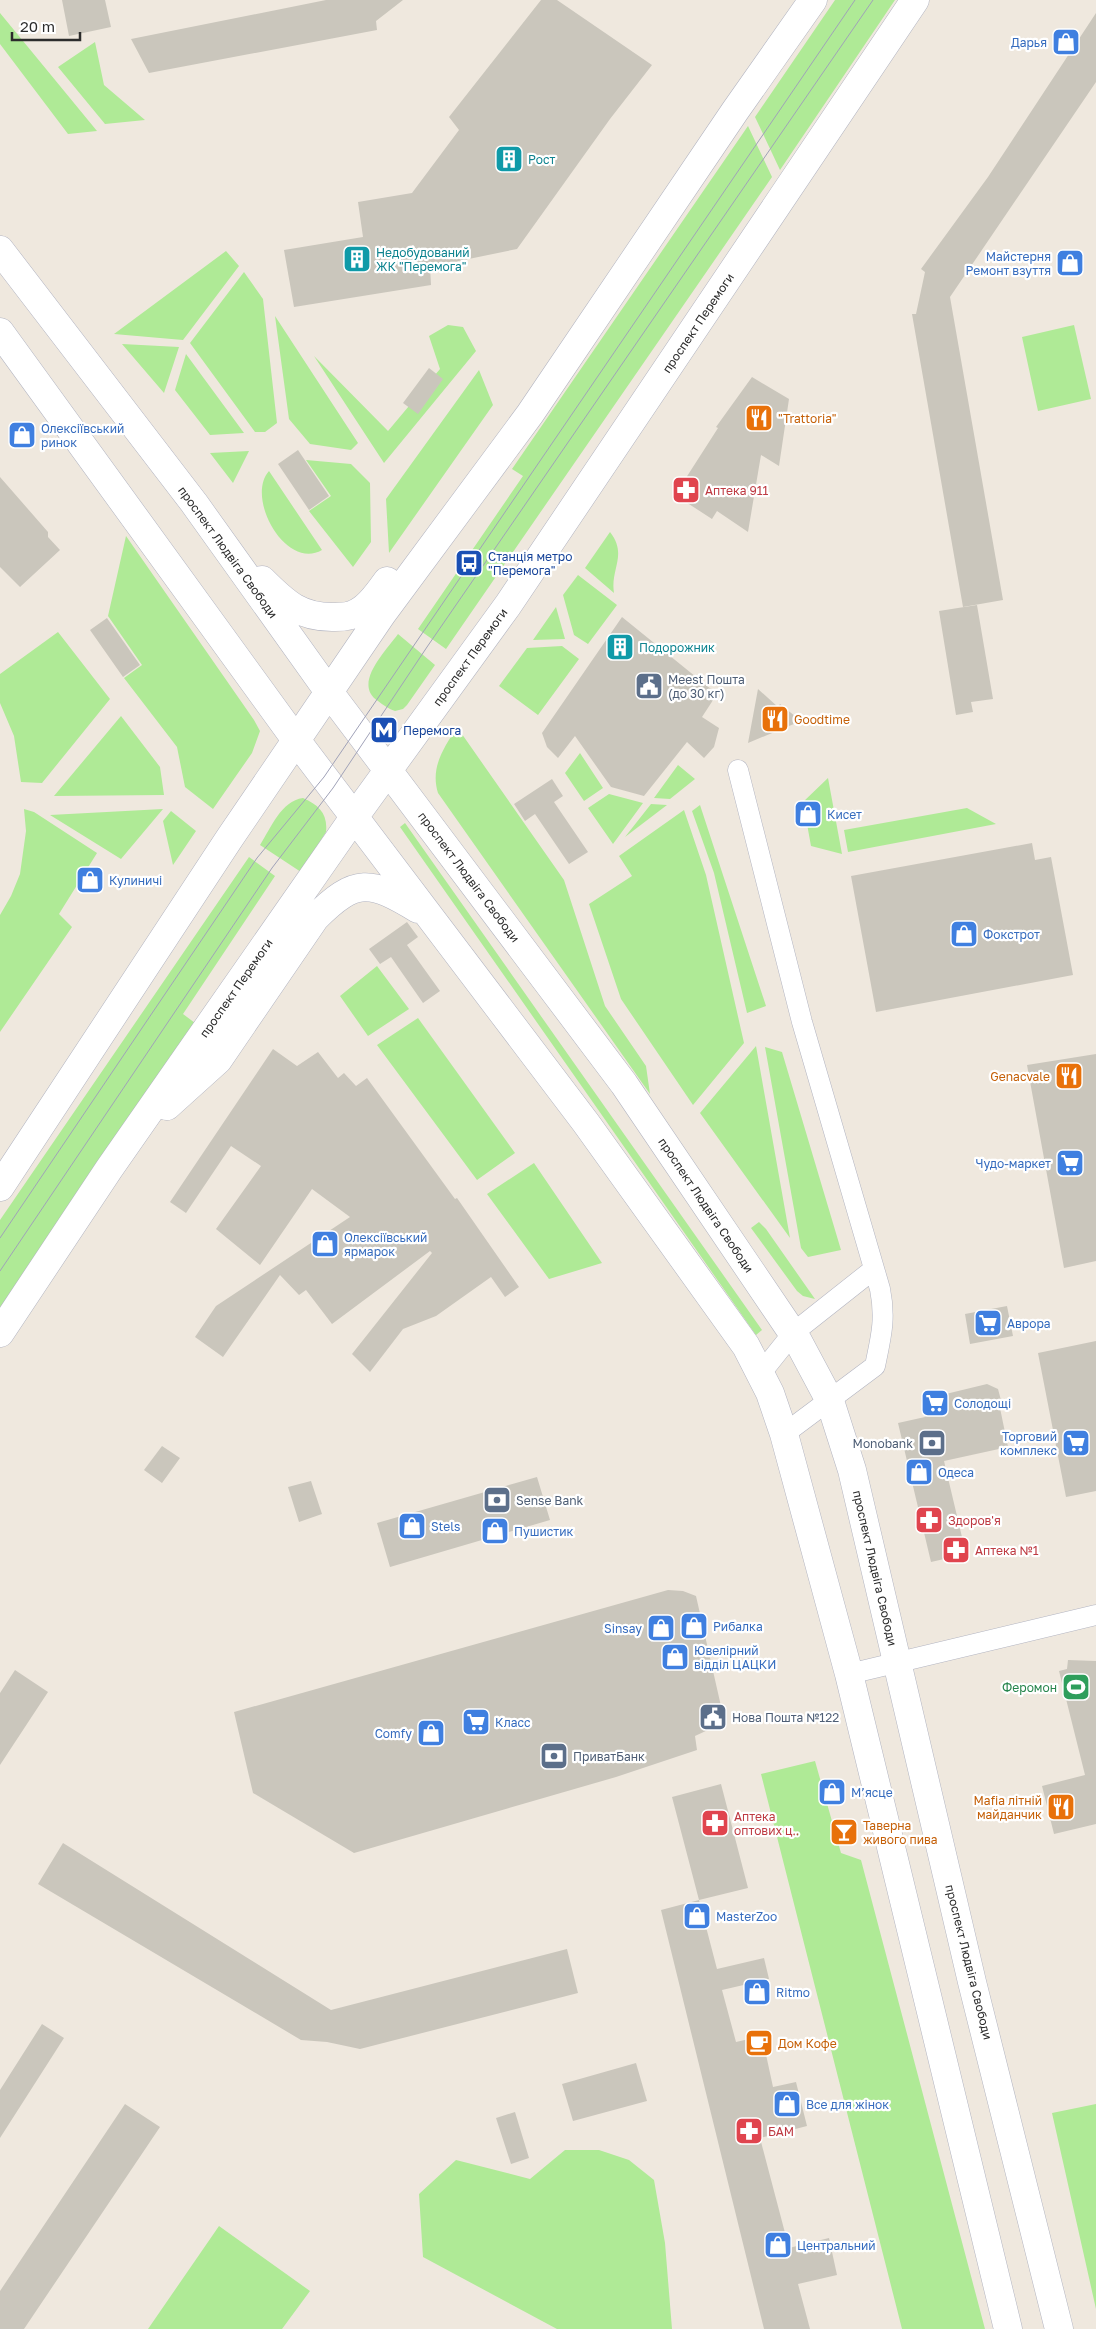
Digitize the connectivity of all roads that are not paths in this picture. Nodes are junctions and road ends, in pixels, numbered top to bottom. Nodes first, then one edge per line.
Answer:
1 (813, 0) edge
2 (915, 0) edge
3 (0, 250) edge
4 (0, 332) edge
5 (530, 414) junction
6 (218, 536) junction
7 (329, 692) junction
8 (296, 740) junction
9 (388, 770) junction
10 (738, 770) dead end
11 (355, 816) junction
12 (430, 916) junction
13 (133, 1137) junction
14 (0, 1187) edge
15 (874, 1269) junction
16 (0, 1333) edge
17 (793, 1333) junction
18 (761, 1373) junction
19 (830, 1400) junction
20 (784, 1434) junction
21 (1096, 1615) edge
22 (898, 1663) junction
23 (849, 1674) junction
24 (1008, 2329) edge
25 (1059, 2329) edge

1 - 5 main road
2 - 9 main road, проспект Перемоги
3 - 6 main road, проспект Людвіга Свободи
4 - 8 main road
5 - 6 main road
5 - 7 main road
6 - 7 main road, проспект Людвіга Свободи
7 - 8 main road
7 - 9 main road, проспект Людвіга Свободи
8 - 11 main road
8 - 14 main road
9 - 11 main road, проспект Перемоги
9 - 17 main road, проспект Людвіга Свободи
10 - 15 street
11 - 12 main road
11 - 13 main road, проспект Перемоги
12 - 13 main road
12 - 18 main road
13 - 16 main road, проспект Перемоги
15 - 17 street
15 - 19 street
17 - 18 street
17 - 19 main road, проспект Людвіга Свободи
18 - 20 main road
19 - 20 street
19 - 22 main road, проспект Людвіга Свободи
20 - 23 main road
21 - 22 street
22 - 23 street
22 - 25 main road, проспект Людвіга Свободи
23 - 24 main road

